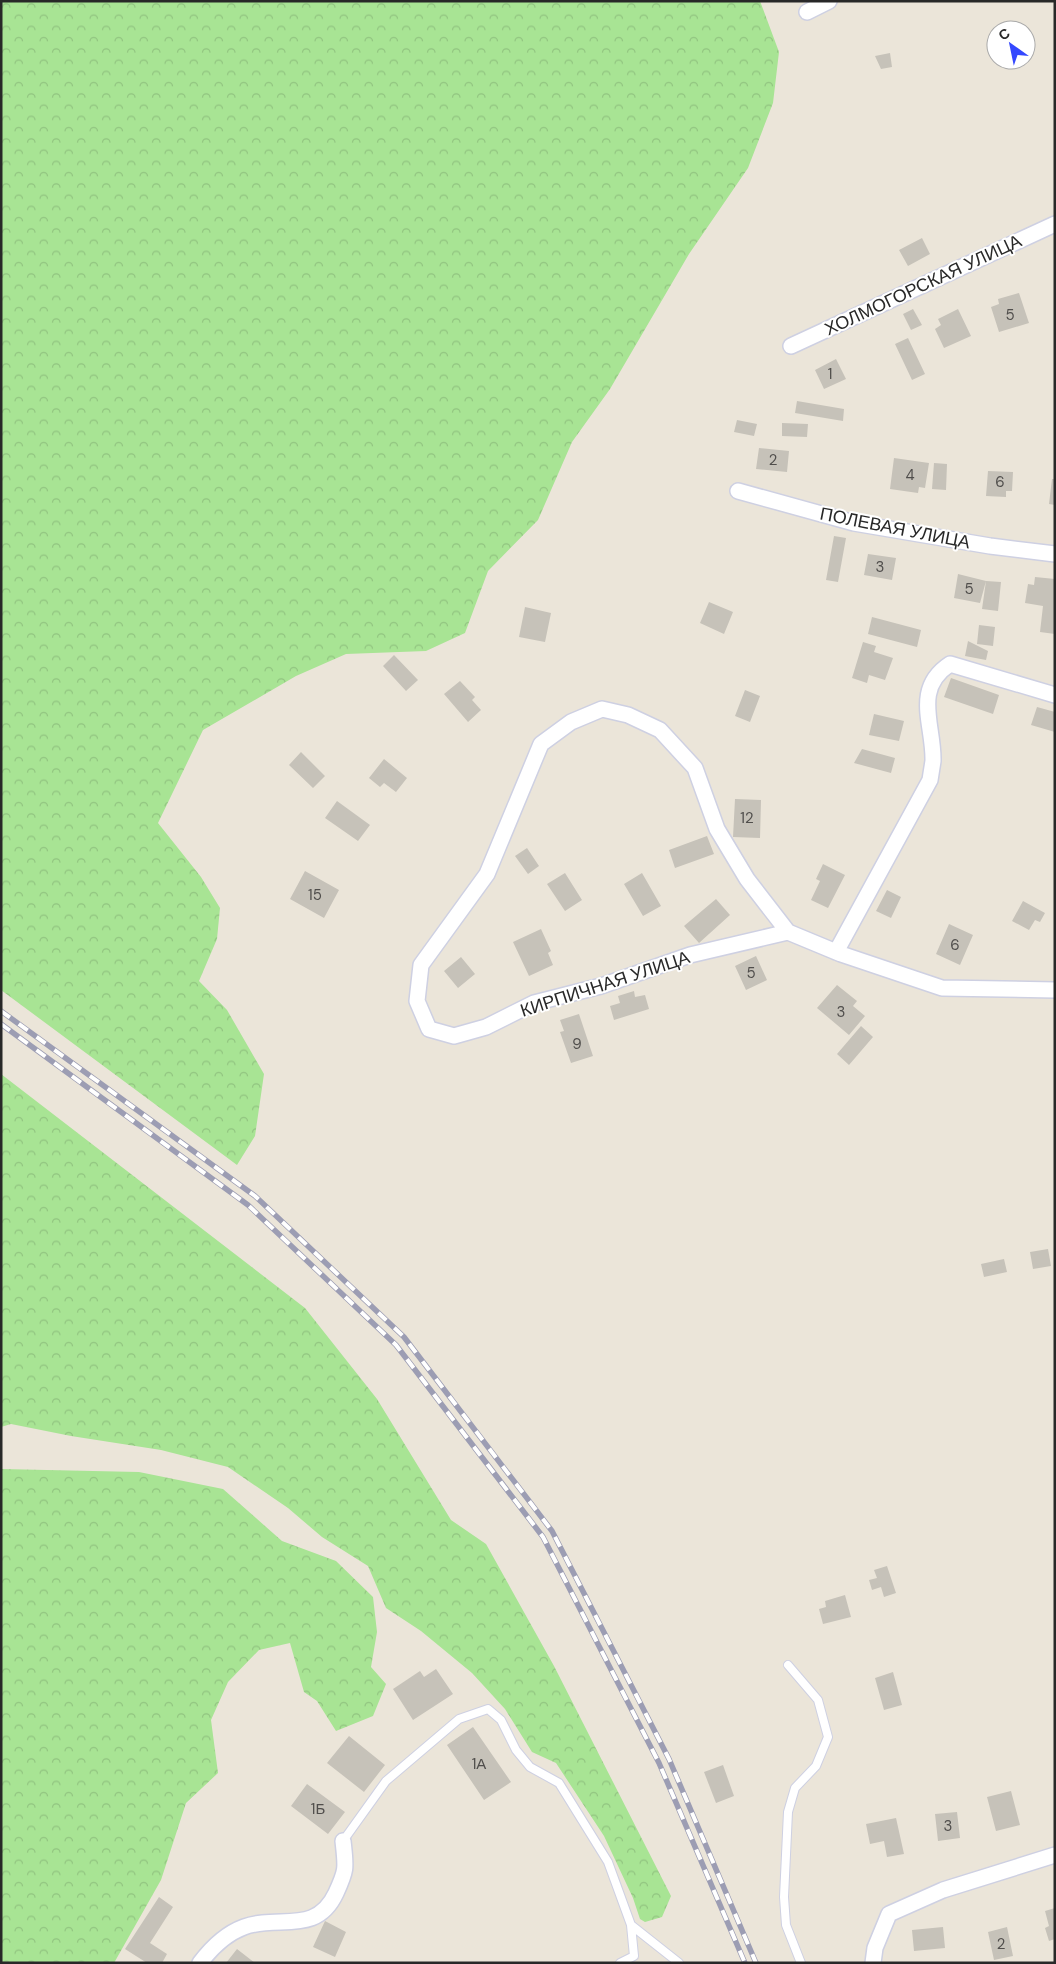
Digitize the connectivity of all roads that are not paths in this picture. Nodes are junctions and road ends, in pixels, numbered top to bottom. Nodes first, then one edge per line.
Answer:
1 (830, 1) edge
2 (808, 12) dead end
3 (1055, 224) edge
4 (790, 346) dead end
5 (738, 492) dead end
6 (1055, 554) edge
7 (1055, 695) edge
8 (788, 932) junction
9 (836, 952) junction
10 (1055, 990) edge
11 (788, 1665) dead end
12 (343, 1841) joint
13 (1055, 1855) edge
14 (631, 1926) junction
15 (200, 1963) edge
16 (620, 1963) edge
17 (679, 1963) edge
18 (801, 1963) edge
19 (873, 1963) edge

1 - 2 street
3 - 4 street, ХОЛМОГОРСКАЯ УЛИЦА
5 - 6 street, ПОЛЕВАЯ УЛИЦА
7 - 9 street
8 - 8 street, КИРПИЧНАЯ УЛИЦА
8 - 9 street, КИРПИЧНАЯ УЛИЦА
9 - 10 street, КИРПИЧНАЯ УЛИЦА
11 - 18 lane
12 - 14 lane
12 - 15 street
13 - 19 street
14 - 16 lane
14 - 17 lane

